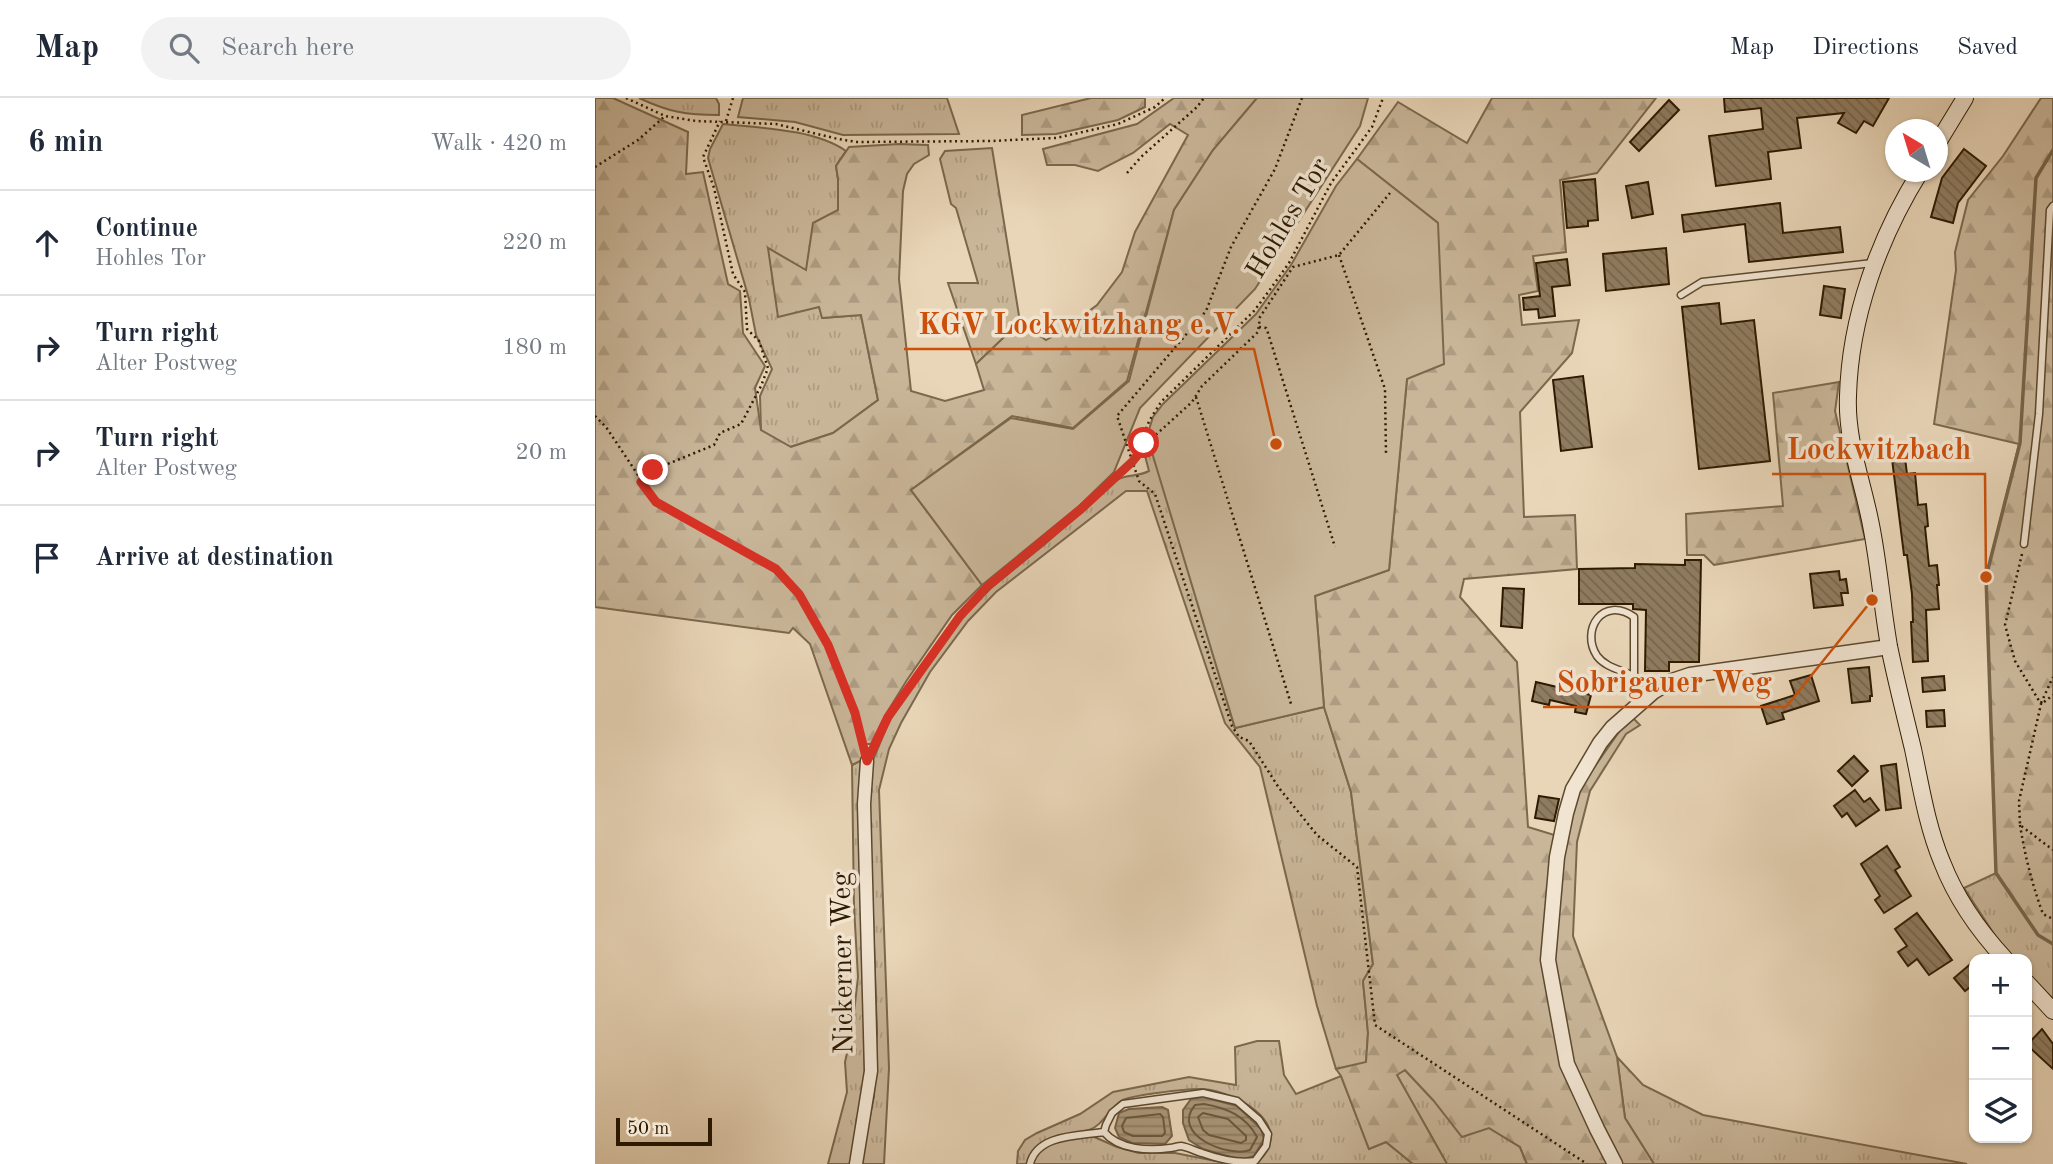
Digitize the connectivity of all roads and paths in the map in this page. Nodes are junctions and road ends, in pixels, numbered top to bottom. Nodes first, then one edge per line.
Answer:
1 (626, 98) edge
2 (733, 98) edge
3 (1165, 98) edge
4 (1204, 98) edge
5 (1303, 98) edge
6 (1383, 98) edge
7 (1965, 98) edge
8 (665, 116) junction
9 (720, 121) junction
10 (726, 121) junction
11 (1948, 126) edge
12 (595, 167) edge
13 (1126, 173) dead end
14 (1914, 182) edge
15 (1390, 193) dead end
16 (2053, 205) edge
17 (1339, 254) junction
18 (1875, 263) junction
19 (1289, 264) junction
20 (1293, 267) junction
21 (1681, 295) dead end
22 (1259, 327) junction
23 (1196, 396) junction
24 (595, 416) edge
25 (1145, 446) junction
26 (1387, 455) dead end
27 (1132, 462) junction
28 (641, 482) junction
29 (2024, 544) joint
30 (1335, 547) dead end
31 (1889, 647) junction
32 (1634, 676) junction
33 (2053, 677) edge
34 (1653, 692) junction
35 (2053, 695) edge
36 (2041, 704) junction
37 (1291, 705) dead end
38 (867, 761) junction
39 (2020, 825) junction
40 (2053, 850) edge
41 (2053, 919) edge
42 (2001, 954) edge
43 (2032, 988) edge
44 (2053, 1011) edge
45 (1104, 1132) junction
46 (856, 1164) edge
47 (1030, 1164) edge
48 (1587, 1164) edge
49 (1615, 1164) edge

1 - 8 path
2 - 10 path
3 - 10 path
4 - 13 path
5 - 27 path
6 - 19 path, Hohles Tor
7 - 11 main road
8 - 9 path
8 - 12 path
9 - 10 path
9 - 28 path
14 - 18 main road
15 - 17 path
16 - 29 lane
17 - 20 path
17 - 26 path
18 - 21 lane
18 - 31 main road
19 - 20 path
19 - 25 path, Hohles Tor
20 - 22 path
22 - 23 path
22 - 30 path
23 - 25 path
23 - 37 path
24 - 28 path
25 - 27 path, Hohles Tor
27 - 38 path, Hohles Tor
27 - 48 path
28 - 38 path
29 - 36 path
31 - 34 street
31 - 42 main road
32 - 32 lane
32 - 34 lane
33 - 36 path
34 - 49 street
35 - 36 path
36 - 39 path
38 - 46 street, Nickerner Weg
39 - 40 path
39 - 41 path
43 - 44 main road
45 - 45 lane
45 - 47 lane

